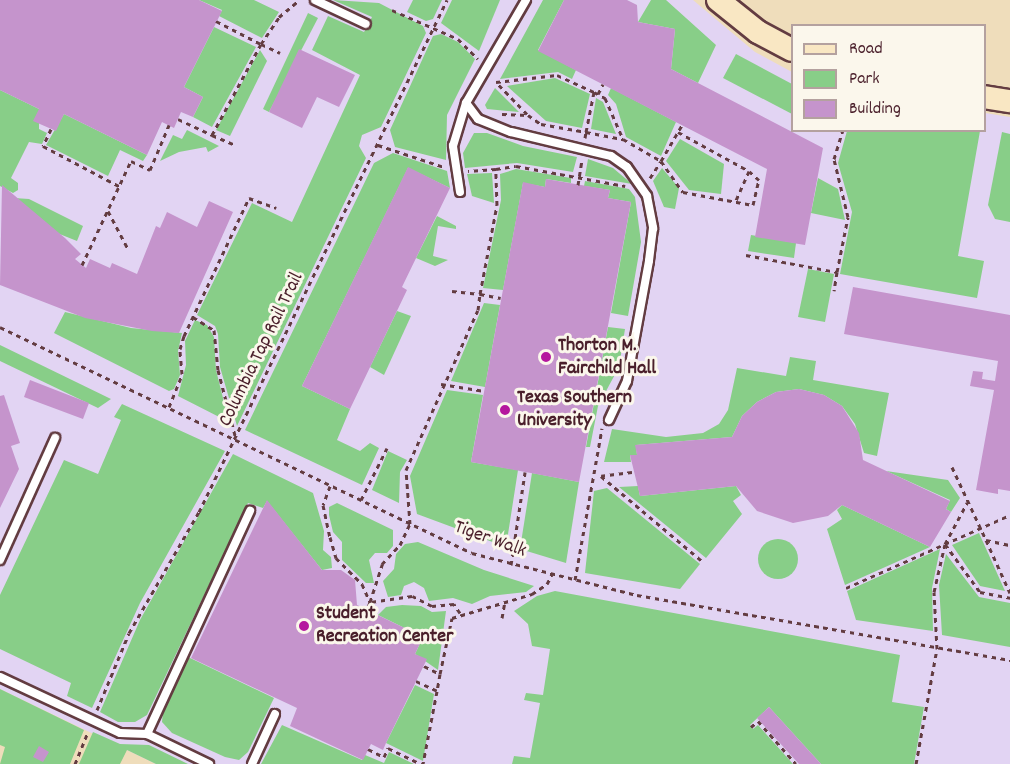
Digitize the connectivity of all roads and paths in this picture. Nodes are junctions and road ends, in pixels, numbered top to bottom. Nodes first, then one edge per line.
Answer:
1 (299, 0) edge
2 (315, 0) edge
3 (447, 0) edge
4 (526, 0) edge
5 (718, 0) edge
6 (392, 10) dead end
7 (216, 21) dead end
8 (366, 24) dead end
9 (433, 28) junction
10 (261, 44) junction
11 (791, 49) edge
12 (280, 53) dead end
13 (487, 66) junction
14 (603, 84) dead end
15 (594, 92) junction
16 (598, 94) junction
17 (986, 97) edge
18 (1010, 101) edge
19 (466, 103) junction
20 (473, 113) junction
21 (528, 115) junction
22 (178, 119) dead end
23 (169, 125) dead end
24 (51, 129) dead end
25 (678, 132) dead end
26 (842, 132) edge
27 (212, 135) junction
28 (623, 139) dead end
29 (235, 145) dead end
30 (496, 169) dead end
31 (749, 171) junction
32 (639, 184) junction
33 (119, 186) junction
34 (460, 192) dead end
35 (735, 202) junction
36 (276, 208) dead end
37 (108, 211) junction
38 (128, 249) dead end
39 (746, 255) dead end
40 (82, 265) dead end
41 (837, 272) junction
42 (452, 291) dead end
43 (834, 291) dead end
44 (480, 294) junction
45 (501, 298) dead end
46 (193, 317) junction
47 (0, 327) edge
48 (443, 384) junction
49 (484, 391) dead end
50 (168, 407) junction
51 (609, 420) joint
52 (55, 438) dead end
53 (236, 439) junction
54 (387, 448) dead end
55 (952, 467) dead end
56 (525, 472) dead end
57 (632, 472) dead end
58 (592, 476) junction
59 (601, 476) junction
60 (330, 486) junction
61 (361, 501) junction
62 (967, 504) junction
63 (250, 511) dead end
64 (1010, 515) edge
65 (410, 524) junction
66 (980, 529) junction
67 (986, 540) junction
68 (945, 544) junction
69 (1010, 546) edge
70 (0, 560) edge
71 (703, 562) dead end
72 (511, 565) junction
73 (552, 574) junction
74 (574, 580) junction
75 (846, 588) dead end
76 (1010, 593) edge
77 (1010, 598) edge
78 (505, 601) junction
79 (370, 602) junction
80 (367, 609) dead end
81 (460, 613) junction
82 (502, 618) dead end
83 (937, 649) junction
84 (1010, 660) edge
85 (424, 666) dead end
86 (440, 674) junction
87 (0, 677) edge
88 (416, 681) dead end
89 (436, 691) junction
90 (97, 710) dead end
91 (274, 714) dead end
92 (751, 727) dead end
93 (89, 731) dead end
94 (147, 734) junction
95 (368, 749) dead end
96 (75, 764) edge
97 (209, 764) edge
98 (252, 764) edge
99 (422, 764) edge
100 (796, 764) edge
101 (916, 764) edge

1 - 10 path
2 - 8 lane
3 - 9 path, Columbia Tap Rail Trail
4 - 13 lane
5 - 11 main road
6 - 9 path
7 - 10 path
9 - 13 path
9 - 53 path, Columbia Tap Rail Trail
10 - 12 path
10 - 27 path
13 - 19 lane
14 - 16 path
15 - 16 path
15 - 21 path
15 - 21 path
16 - 28 path
17 - 18 main road
19 - 20 lane
19 - 34 lane
20 - 21 path
20 - 32 lane
22 - 27 path
23 - 33 path
24 - 33 path
25 - 31 path
26 - 41 path
27 - 29 path
30 - 32 path
31 - 35 path
31 - 35 path
32 - 35 path
32 - 51 lane
33 - 37 path
36 - 46 path
37 - 38 path
37 - 40 path
39 - 41 path
41 - 43 path
42 - 44 path
44 - 45 path
44 - 48 path
46 - 50 path
46 - 53 path
47 - 50 path, Tiger Walk
48 - 49 path
48 - 65 path
50 - 53 path, Tiger Walk
51 - 58 path
52 - 70 lane
53 - 60 path, Tiger Walk
53 - 90 path, Columbia Tap Rail Trail
54 - 61 path
55 - 62 path
56 - 72 path
57 - 59 path
58 - 59 path
58 - 74 path
59 - 71 path
60 - 61 path, Tiger Walk
60 - 79 path
61 - 65 path, Tiger Walk
62 - 66 path
62 - 68 path
63 - 94 lane
64 - 66 path
65 - 72 path, Tiger Walk
65 - 79 path
66 - 67 path
66 - 68 path
67 - 69 path
67 - 76 path
68 - 75 path
68 - 77 path
68 - 83 path
72 - 73 path, Tiger Walk
73 - 74 path, Tiger Walk
73 - 78 path
74 - 83 path, Tiger Walk
78 - 81 path
78 - 82 path
79 - 80 path
79 - 81 path
81 - 86 path
83 - 84 path, Tiger Walk
83 - 101 path
85 - 86 path
86 - 89 path
87 - 94 lane
88 - 89 path
89 - 99 path
91 - 98 lane
92 - 100 path
93 - 96 path
94 - 97 lane
95 - 99 path

